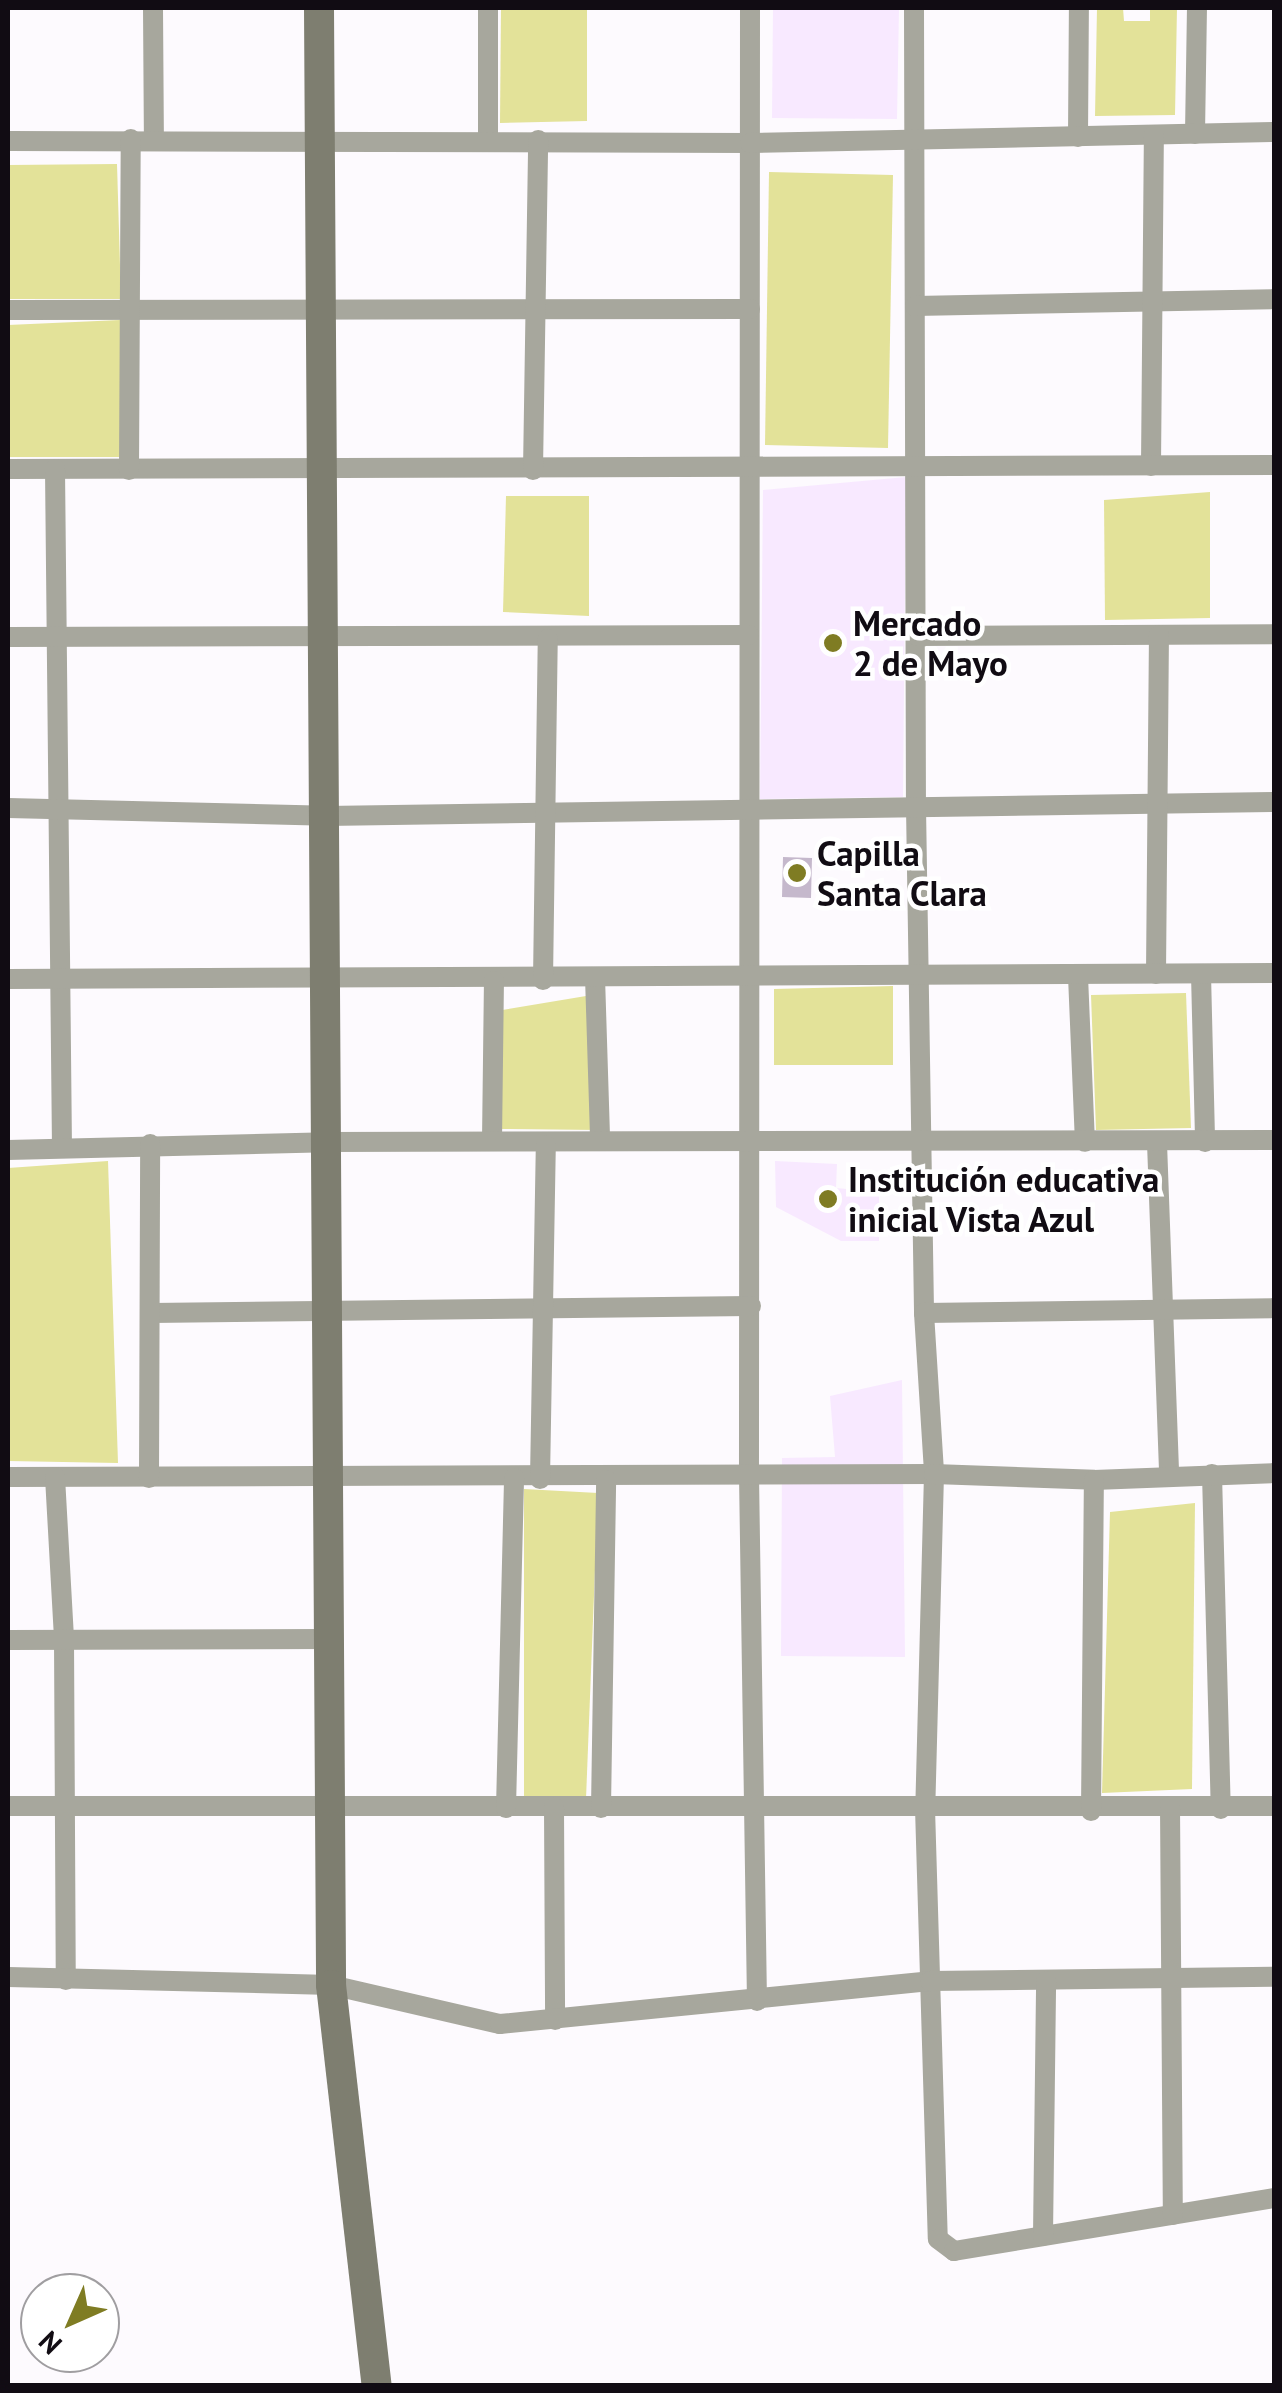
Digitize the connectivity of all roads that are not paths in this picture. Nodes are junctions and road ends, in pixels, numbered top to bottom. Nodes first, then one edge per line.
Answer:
1 (153, 8) edge
2 (319, 8) edge
3 (488, 8) edge
4 (750, 8) edge
5 (914, 8) edge
6 (1080, 8) edge
7 (1198, 8) edge
8 (1274, 132) edge
9 (1154, 134) junction
10 (1195, 134) junction
11 (1078, 136) junction
12 (320, 137) junction
13 (131, 139) junction
14 (154, 139) junction
15 (488, 140) junction
16 (538, 140) junction
17 (914, 140) junction
18 (8, 141) edge
19 (750, 143) junction
20 (1274, 300) edge
21 (1153, 302) junction
22 (915, 306) junction
23 (322, 307) junction
24 (130, 308) junction
25 (536, 308) junction
26 (750, 309) junction
27 (8, 310) edge
28 (1274, 465) edge
29 (916, 466) junction
30 (1151, 466) junction
31 (8, 469) edge
32 (748, 469) junction
33 (55, 470) junction
34 (129, 470) junction
35 (534, 470) junction
36 (324, 472) junction
37 (325, 634) junction
38 (1274, 634) edge
39 (748, 635) junction
40 (1159, 635) junction
41 (918, 636) junction
42 (8, 637) edge
43 (59, 638) junction
44 (548, 639) junction
45 (1274, 802) edge
46 (1157, 804) junction
47 (59, 807) junction
48 (8, 808) edge
49 (916, 808) junction
50 (748, 810) junction
51 (542, 813) junction
52 (326, 816) junction
53 (920, 971) junction
54 (749, 973) junction
55 (1274, 973) edge
56 (1156, 974) junction
57 (1201, 974) junction
58 (1078, 976) junction
59 (60, 977) junction
60 (594, 977) junction
61 (8, 979) edge
62 (494, 980) junction
63 (543, 980) junction
64 (326, 982) junction
65 (600, 1140) junction
66 (1274, 1140) edge
67 (492, 1141) junction
68 (327, 1142) junction
69 (752, 1142) junction
70 (1085, 1142) junction
71 (1205, 1142) junction
72 (922, 1143) junction
73 (1157, 1143) junction
74 (150, 1144) junction
75 (62, 1145) junction
76 (546, 1145) junction
77 (8, 1150) edge
78 (751, 1306) junction
79 (1165, 1306) junction
80 (325, 1308) junction
81 (547, 1308) junction
82 (1274, 1308) edge
83 (924, 1312) junction
84 (151, 1313) junction
85 (1274, 1473) edge
86 (934, 1474) junction
87 (1169, 1474) junction
88 (1212, 1474) junction
89 (323, 1475) junction
90 (749, 1475) junction
91 (8, 1477) edge
92 (55, 1477) junction
93 (149, 1478) junction
94 (514, 1478) junction
95 (540, 1479) junction
96 (606, 1480) junction
97 (1094, 1480) junction
98 (64, 1639) junction
99 (324, 1639) junction
100 (8, 1640) edge
101 (8, 1806) edge
102 (66, 1806) junction
103 (1170, 1806) junction
104 (1274, 1806) edge
105 (554, 1807) junction
106 (327, 1808) junction
107 (506, 1808) junction
108 (602, 1808) junction
109 (758, 1808) junction
110 (925, 1808) junction
111 (1221, 1809) junction
112 (1091, 1810) junction
113 (1274, 1976) edge
114 (8, 1977) edge
115 (1167, 1977) junction
116 (66, 1980) junction
117 (930, 1981) junction
118 (1046, 1981) junction
119 (331, 1985) junction
120 (757, 2001) junction
121 (555, 2020) junction
122 (1274, 2198) edge
123 (1173, 2214) junction
124 (1043, 2236) junction
125 (377, 2386) edge

1 - 14 street
2 - 12 main road
3 - 15 street
4 - 19 street
5 - 17 street
6 - 11 street
7 - 10 street
8 - 10 street
9 - 10 street
9 - 11 street
9 - 21 street
11 - 17 street
12 - 14 street
12 - 15 street
12 - 23 main road
13 - 14 street
13 - 18 street
13 - 24 street
15 - 16 street
16 - 19 street
16 - 25 street
17 - 19 street
17 - 22 street
19 - 26 street
20 - 21 street
21 - 22 street
21 - 30 street
22 - 29 street
23 - 24 street
23 - 25 street
23 - 36 main road
24 - 27 street
24 - 34 street
25 - 26 street
25 - 35 street
26 - 32 street
28 - 30 street
29 - 30 street
29 - 32 street
29 - 41 street
31 - 33 street
32 - 35 street
32 - 39 street
33 - 34 street
33 - 43 street
34 - 36 street
35 - 36 street
36 - 37 main road
37 - 43 street
37 - 44 street
37 - 52 main road
38 - 40 street
39 - 44 street
39 - 50 street
40 - 41 street
40 - 46 street
41 - 49 street
42 - 43 street
43 - 47 street
44 - 51 street
45 - 46 street
46 - 49 street
46 - 56 street
47 - 48 street
47 - 52 street
47 - 59 street
49 - 50 street
49 - 53 street
50 - 51 street
50 - 54 street
51 - 52 street
51 - 63 street
52 - 64 main road
53 - 54 street
53 - 58 street
53 - 72 street
54 - 60 street
54 - 69 street
55 - 57 street
56 - 57 street
56 - 58 street
57 - 71 street
58 - 70 street
59 - 61 street
59 - 64 street
59 - 75 street
60 - 63 street
60 - 65 street
62 - 63 street
62 - 64 street
62 - 67 street
64 - 68 main road
65 - 69 street
65 - 76 street
66 - 71 street
67 - 68 street
67 - 76 street
68 - 74 street
68 - 80 main road
69 - 72 street
69 - 78 street
70 - 72 street
70 - 73 street
71 - 73 street
72 - 83 street
73 - 79 street
74 - 75 street
74 - 84 street
75 - 77 street
76 - 81 street
78 - 81 street
78 - 90 street
79 - 82 street
79 - 83 street
79 - 87 street
80 - 81 street
80 - 84 street
80 - 89 main road
81 - 95 street
83 - 86 street
84 - 93 street
85 - 88 street
86 - 90 street
86 - 97 street
86 - 110 street
87 - 88 street
87 - 97 street
88 - 111 street
89 - 93 street
89 - 94 street
89 - 99 main road
90 - 96 street
90 - 109 street
91 - 92 street
92 - 93 street
92 - 98 street
94 - 95 street
94 - 107 street
95 - 96 street
96 - 108 street
97 - 112 street
98 - 99 street
98 - 100 street
98 - 102 street
99 - 106 main road
101 - 102 street
102 - 106 street
102 - 116 street
103 - 111 street
103 - 112 street
103 - 115 street
104 - 111 street
105 - 107 street
105 - 108 street
105 - 121 street
106 - 107 street
106 - 119 main road
108 - 109 street
109 - 110 street
109 - 120 street
110 - 112 street
110 - 117 street
113 - 115 street
114 - 116 street
115 - 118 street
115 - 123 street
116 - 119 street
117 - 118 street
117 - 120 street
117 - 124 street
118 - 124 street
119 - 121 street
119 - 125 main road
120 - 121 street
122 - 123 street
123 - 124 street

